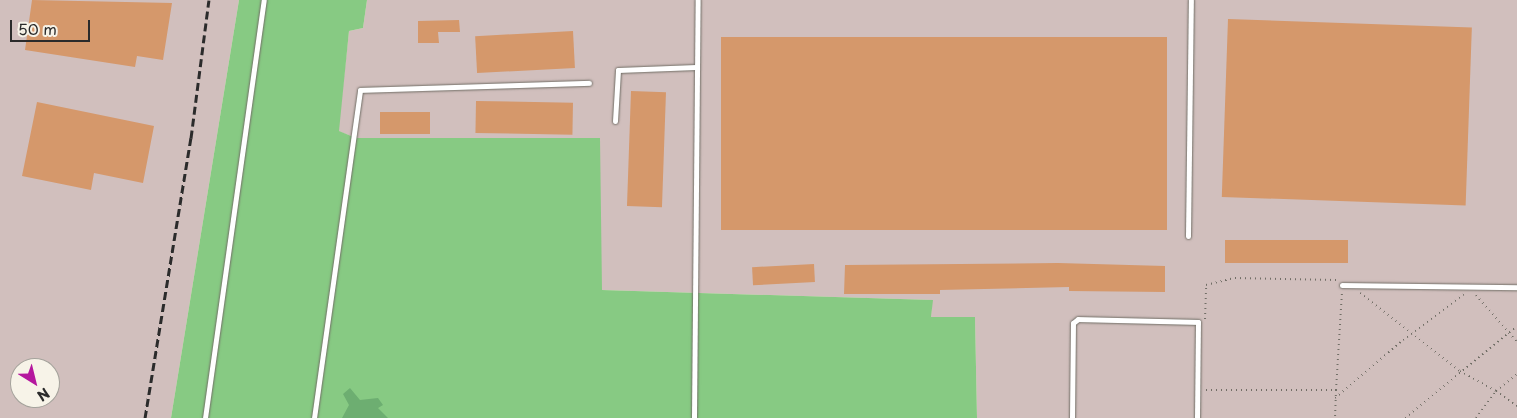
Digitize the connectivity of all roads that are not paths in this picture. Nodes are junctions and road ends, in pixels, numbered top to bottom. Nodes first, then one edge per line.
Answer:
1 (264, 0) edge
2 (698, 0) edge
3 (1191, 0) edge
4 (696, 67) junction
5 (589, 83) dead end
6 (615, 121) dead end
7 (1188, 236) dead end
8 (1342, 284) road end
9 (1517, 287) edge
10 (205, 418) edge
11 (314, 418) edge
12 (694, 418) edge
13 (1072, 418) edge
14 (1198, 418) edge

1 - 10 lane
2 - 4 lane
3 - 7 lane
4 - 6 lane
4 - 12 lane
5 - 11 lane
8 - 9 lane
13 - 14 lane

